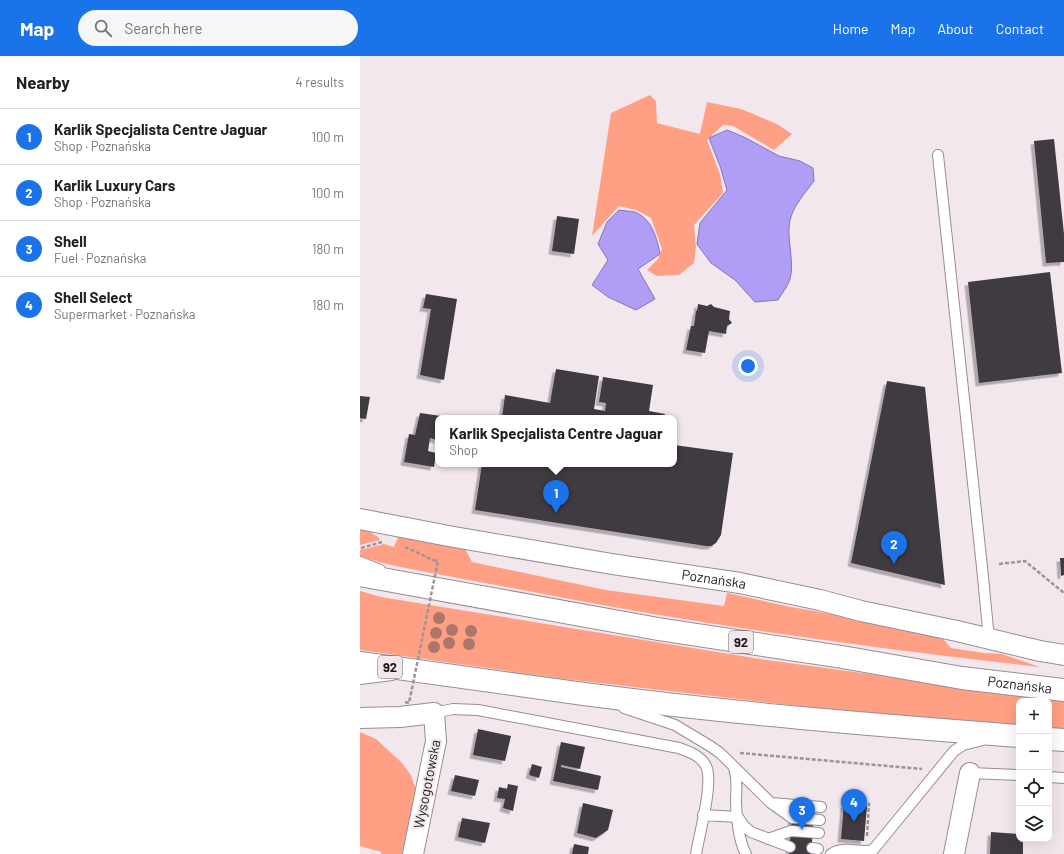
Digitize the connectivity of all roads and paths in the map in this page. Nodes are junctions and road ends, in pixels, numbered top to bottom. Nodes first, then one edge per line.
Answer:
1 (938, 156) dead end
2 (360, 519) edge
3 (385, 540) dead end
4 (402, 546) dead end
5 (360, 548) edge
6 (360, 562) edge
7 (999, 564) dead end
8 (360, 575) edge
9 (419, 585) junction
10 (1064, 592) edge
11 (989, 639) junction
12 (1064, 655) edge
13 (360, 663) edge
14 (420, 671) junction
15 (360, 679) edge
16 (1064, 690) edge
17 (585, 694) junction
18 (405, 702) dead end
19 (434, 713) junction
20 (360, 718) edge
21 (1016, 738) edge
22 (1016, 738) edge
23 (1052, 739) edge
24 (1064, 740) edge
25 (720, 754) junction
26 (734, 768) junction
27 (938, 771) junction
28 (970, 773) joint
29 (1016, 775) edge
30 (1052, 777) edge
31 (1064, 778) edge
32 (771, 803) junction
33 (869, 803) dead end
34 (821, 807) dead end
35 (703, 815) junction
36 (738, 817) junction
37 (820, 820) dead end
38 (819, 833) dead end
39 (768, 839) junction
40 (790, 847) dead end
41 (865, 852) junction
42 (413, 854) edge
43 (696, 854) edge
44 (746, 854) edge
45 (831, 854) edge
46 (954, 854) edge

1 - 11 lane
2 - 11 street, Poznańska
3 - 5 path
4 - 18 path, bridge
6 - 9 lane
7 - 10 path
8 - 9 main road, Poznańska / 92
9 - 16 main road, Poznańska / 92
11 - 12 street, Poznańska
13 - 14 main road, 92
14 - 15 lane
14 - 17 main road, 92
17 - 21 main road, 92
17 - 25 lane
19 - 20 street
19 - 35 lane
19 - 42 street, Wysogotowska
22 - 27 lane
23 - 24 main road
25 - 26 lane
25 - 27 path
26 - 32 lane
26 - 36 lane
27 - 41 lane
28 - 29 lane
28 - 46 street
30 - 31 lane
32 - 34 lane
32 - 37 lane
33 - 41 path
35 - 36 lane
35 - 43 lane
36 - 39 lane
36 - 44 lane
38 - 39 lane
39 - 40 lane
41 - 45 lane

